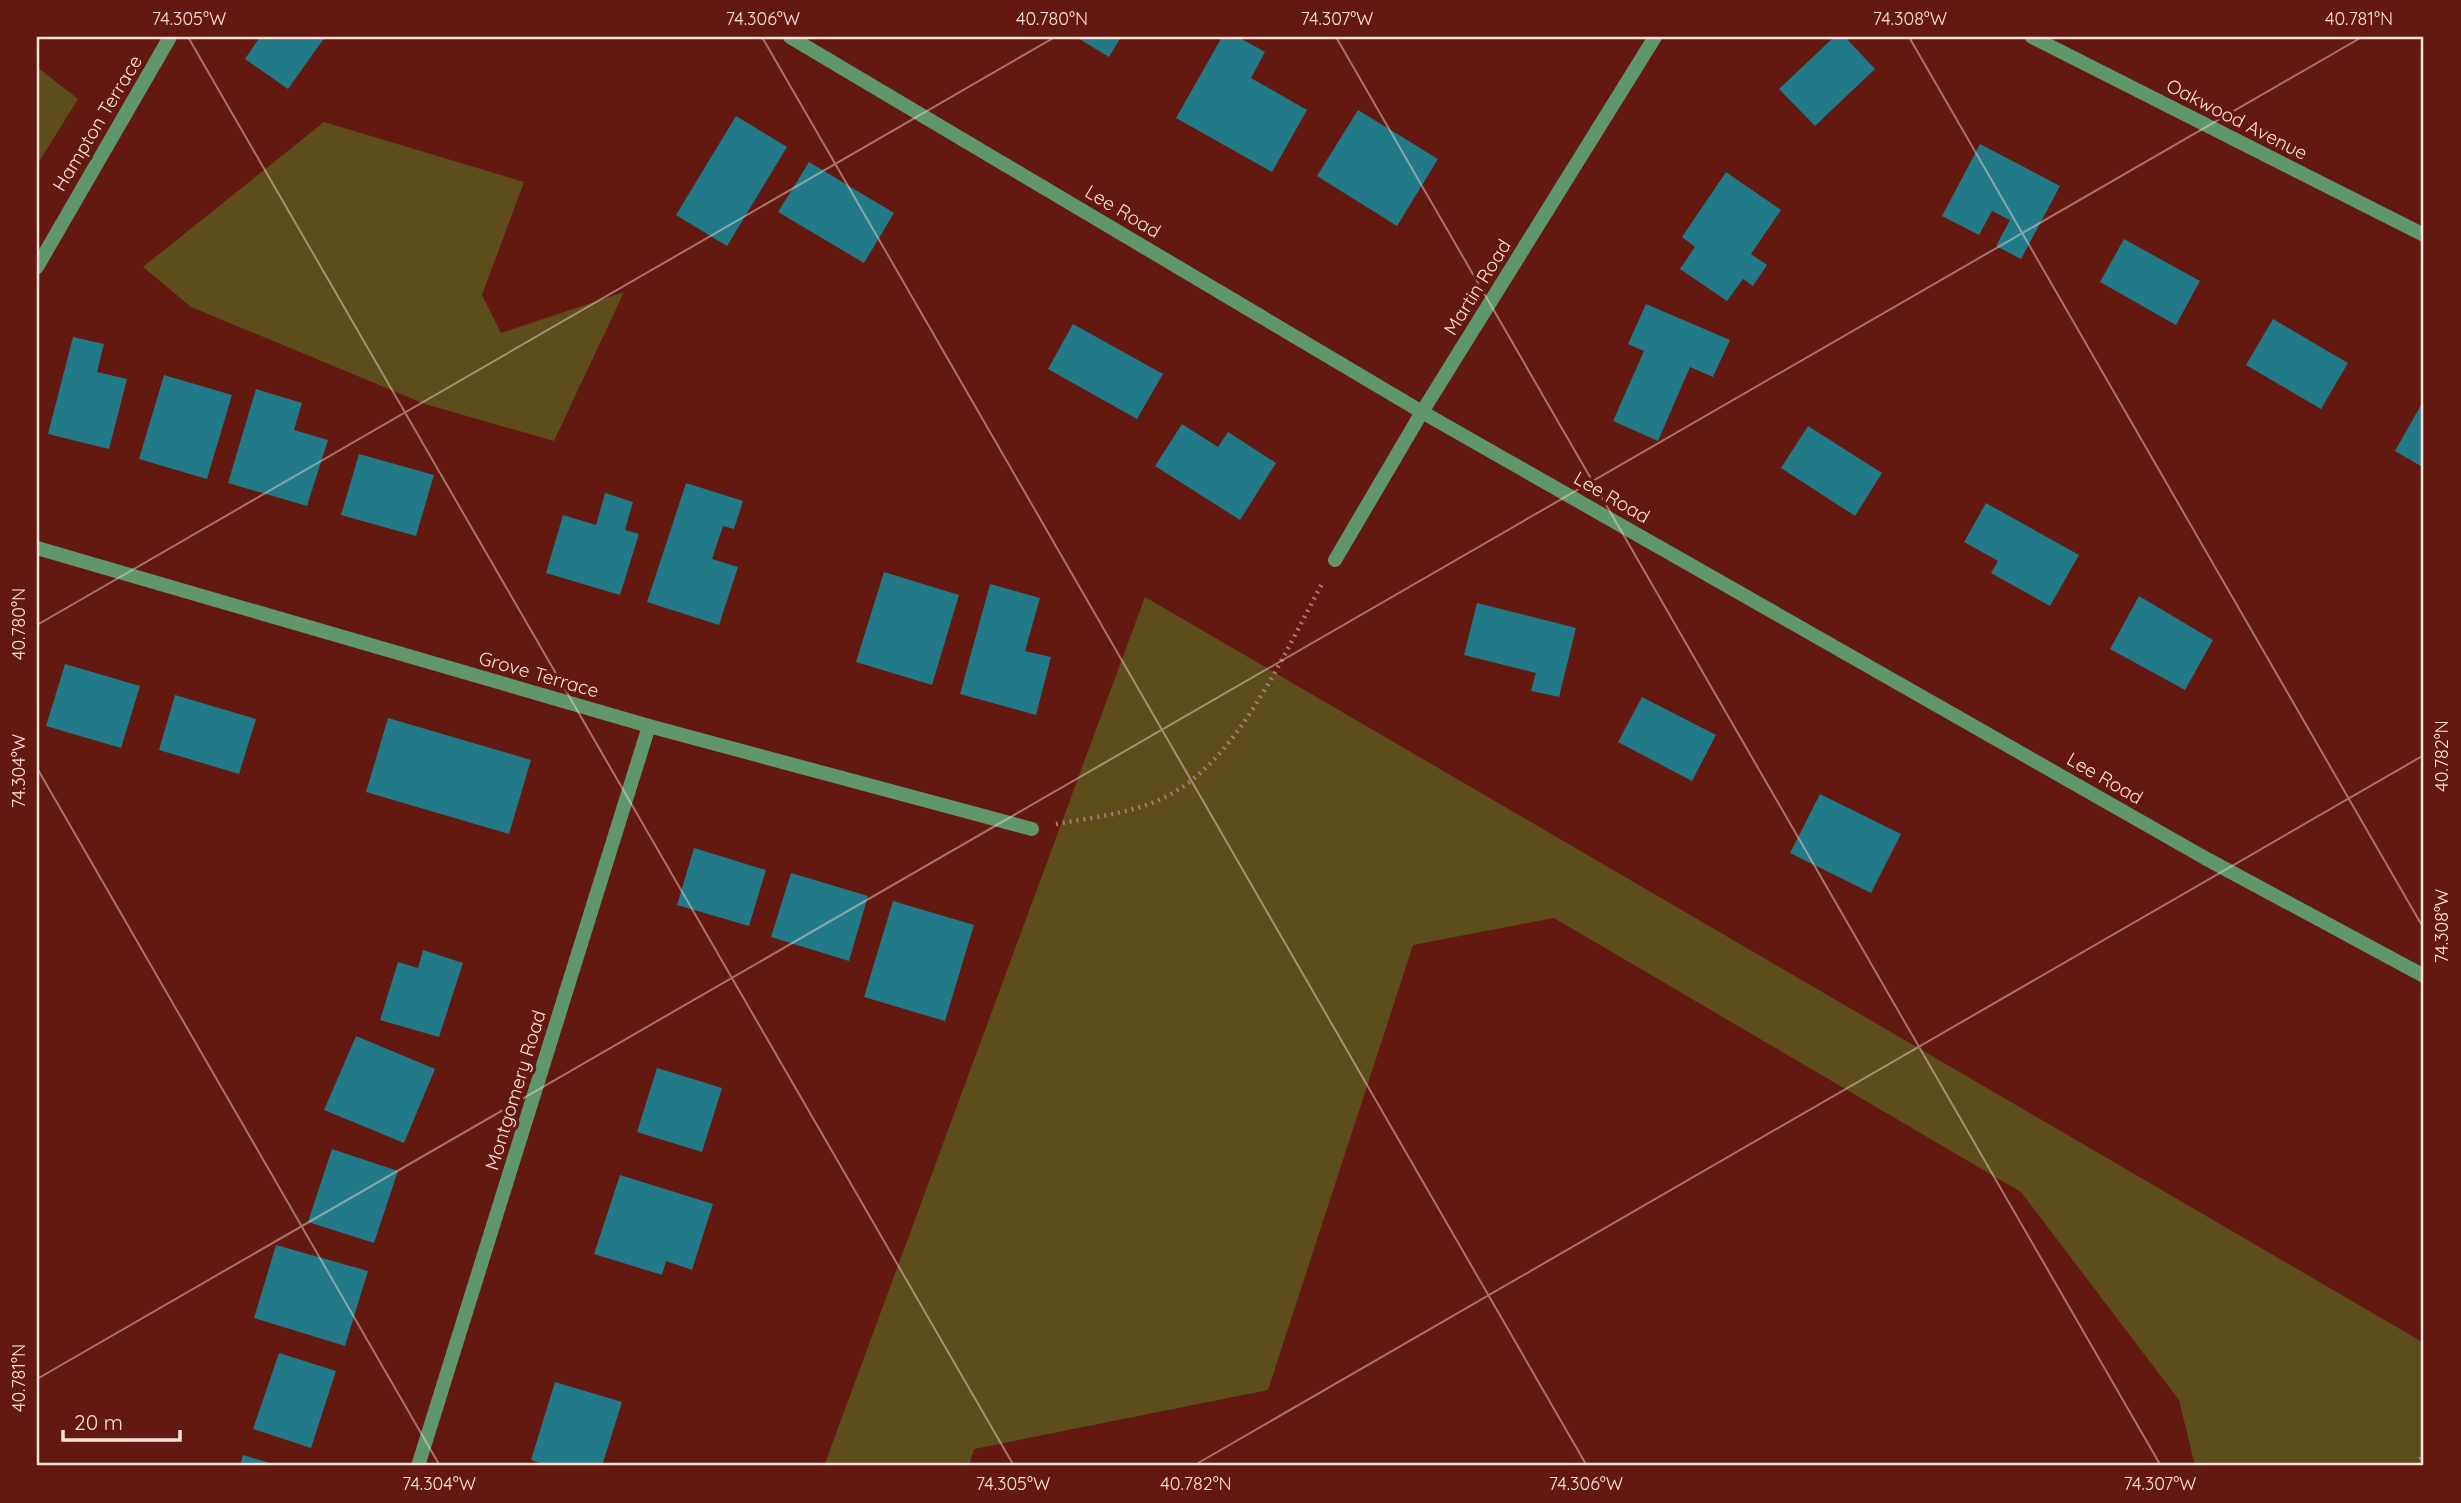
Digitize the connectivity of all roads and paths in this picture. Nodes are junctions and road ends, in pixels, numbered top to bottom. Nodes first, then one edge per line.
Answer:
1 (170, 37) edge
2 (790, 37) edge
3 (1655, 37) edge
4 (2032, 37) edge
5 (2424, 235) edge
6 (37, 267) edge
7 (1422, 412) junction
8 (37, 548) edge
9 (1335, 560) joint
10 (649, 726) junction
11 (1032, 829) joint
12 (2424, 976) edge
13 (2424, 1450) edge
14 (418, 1466) edge
15 (2418, 1466) edge

1 - 6 street, Hampton Terrace
2 - 7 street, Lee Road
3 - 7 street, Martin Road
4 - 5 street, Oakwood Avenue
7 - 9 street, Martin Road
7 - 12 street, Lee Road
8 - 10 street, Grove Terrace
9 - 11 path
10 - 11 street, Grove Terrace
10 - 14 street, Montgomery Road
13 - 15 path

